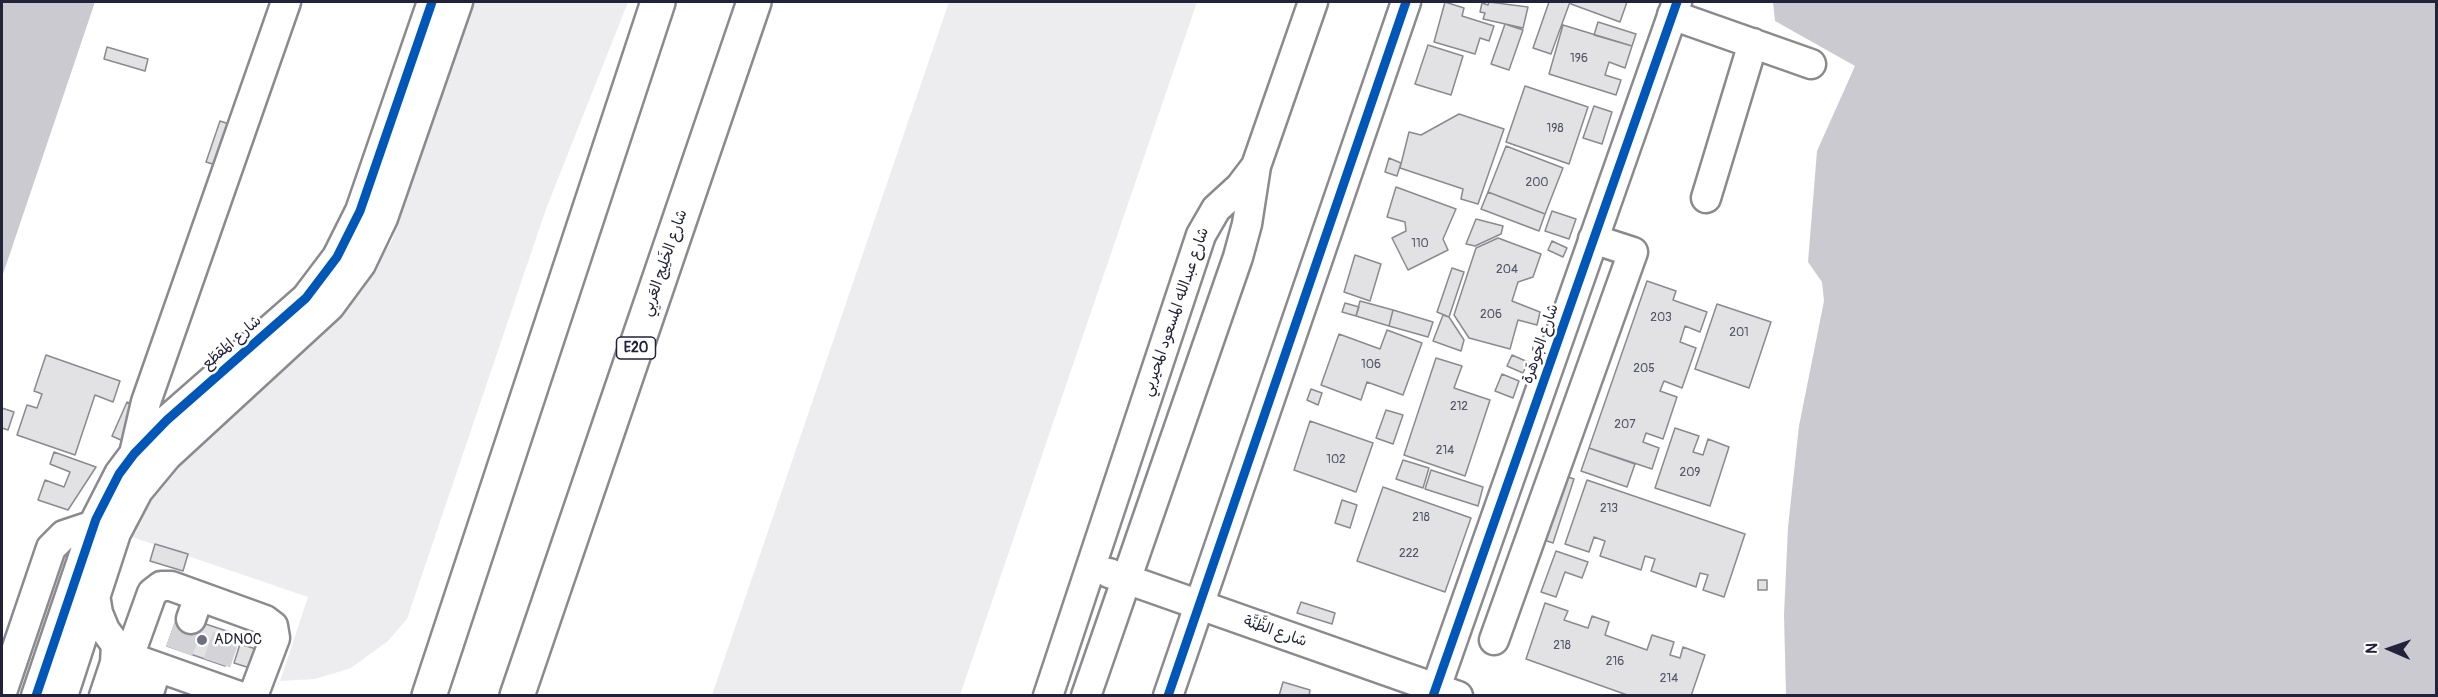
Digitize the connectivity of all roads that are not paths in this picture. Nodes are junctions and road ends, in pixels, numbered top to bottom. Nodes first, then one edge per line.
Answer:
1 (286, 2) edge
2 (432, 2) edge
3 (458, 2) edge
4 (658, 2) edge
5 (754, 2) edge
6 (1313, 2) edge
7 (1406, 2) edge
8 (1674, 8) edge
9 (1753, 43) junction
10 (1811, 64) dead end
11 (1256, 166) junction
12 (1706, 198) dead end
13 (1593, 239) junction
14 (1196, 248) junction
15 (1233, 271) junction
16 (1522, 443) junction
17 (134, 454) junction
18 (1560, 457) junction
19 (94, 525) junction
20 (1092, 568) junction
21 (1125, 579) junction
22 (95, 595) junction
23 (1199, 605) junction
24 (1494, 640) dead end
25 (148, 659) junction
26 (2, 692) edge
27 (1442, 693) edge
28 (36, 696) edge
29 (63, 696) edge
30 (104, 696) edge
31 (126, 696) edge
32 (148, 696) edge
33 (239, 696) edge
34 (253, 696) edge
35 (429, 696) edge
36 (517, 696) edge
37 (1048, 696) edge
38 (1086, 696) edge
39 (1168, 696) edge

1 - 17 street
2 - 17 street, شارع المَقطَع
3 - 22 street
4 - 35 highway
5 - 36 highway, شارع الخَلِيج العَربِي / E20
6 - 11 street
7 - 23 street
8 - 9 street
8 - 13 street, شارع الجَوهَرة
9 - 10 street
9 - 12 street
11 - 14 street, شارع عبدالله المسعود المحيربي
11 - 15 street
13 - 16 street, شارع الجَوهَرة
13 - 18 street
14 - 15 street
14 - 20 street, شارع عبدالله المسعود المحيربي
15 - 21 street
16 - 18 street
16 - 27 street, شارع الجَوهَرة
17 - 19 street, شارع المَقطَع
18 - 24 street
19 - 26 street
19 - 28 street, شارع المَقطَع
20 - 21 street, شارع الظَّنَّة
20 - 37 street, شارع عبدالله المسعود المحيربي
21 - 23 street, شارع الظَّنَّة
21 - 38 street
22 - 25 street
22 - 29 street
23 - 27 street, شارع الظَّنَّة
23 - 39 street
25 - 30 street
25 - 31 street
25 - 32 street
25 - 33 street
25 - 34 street

